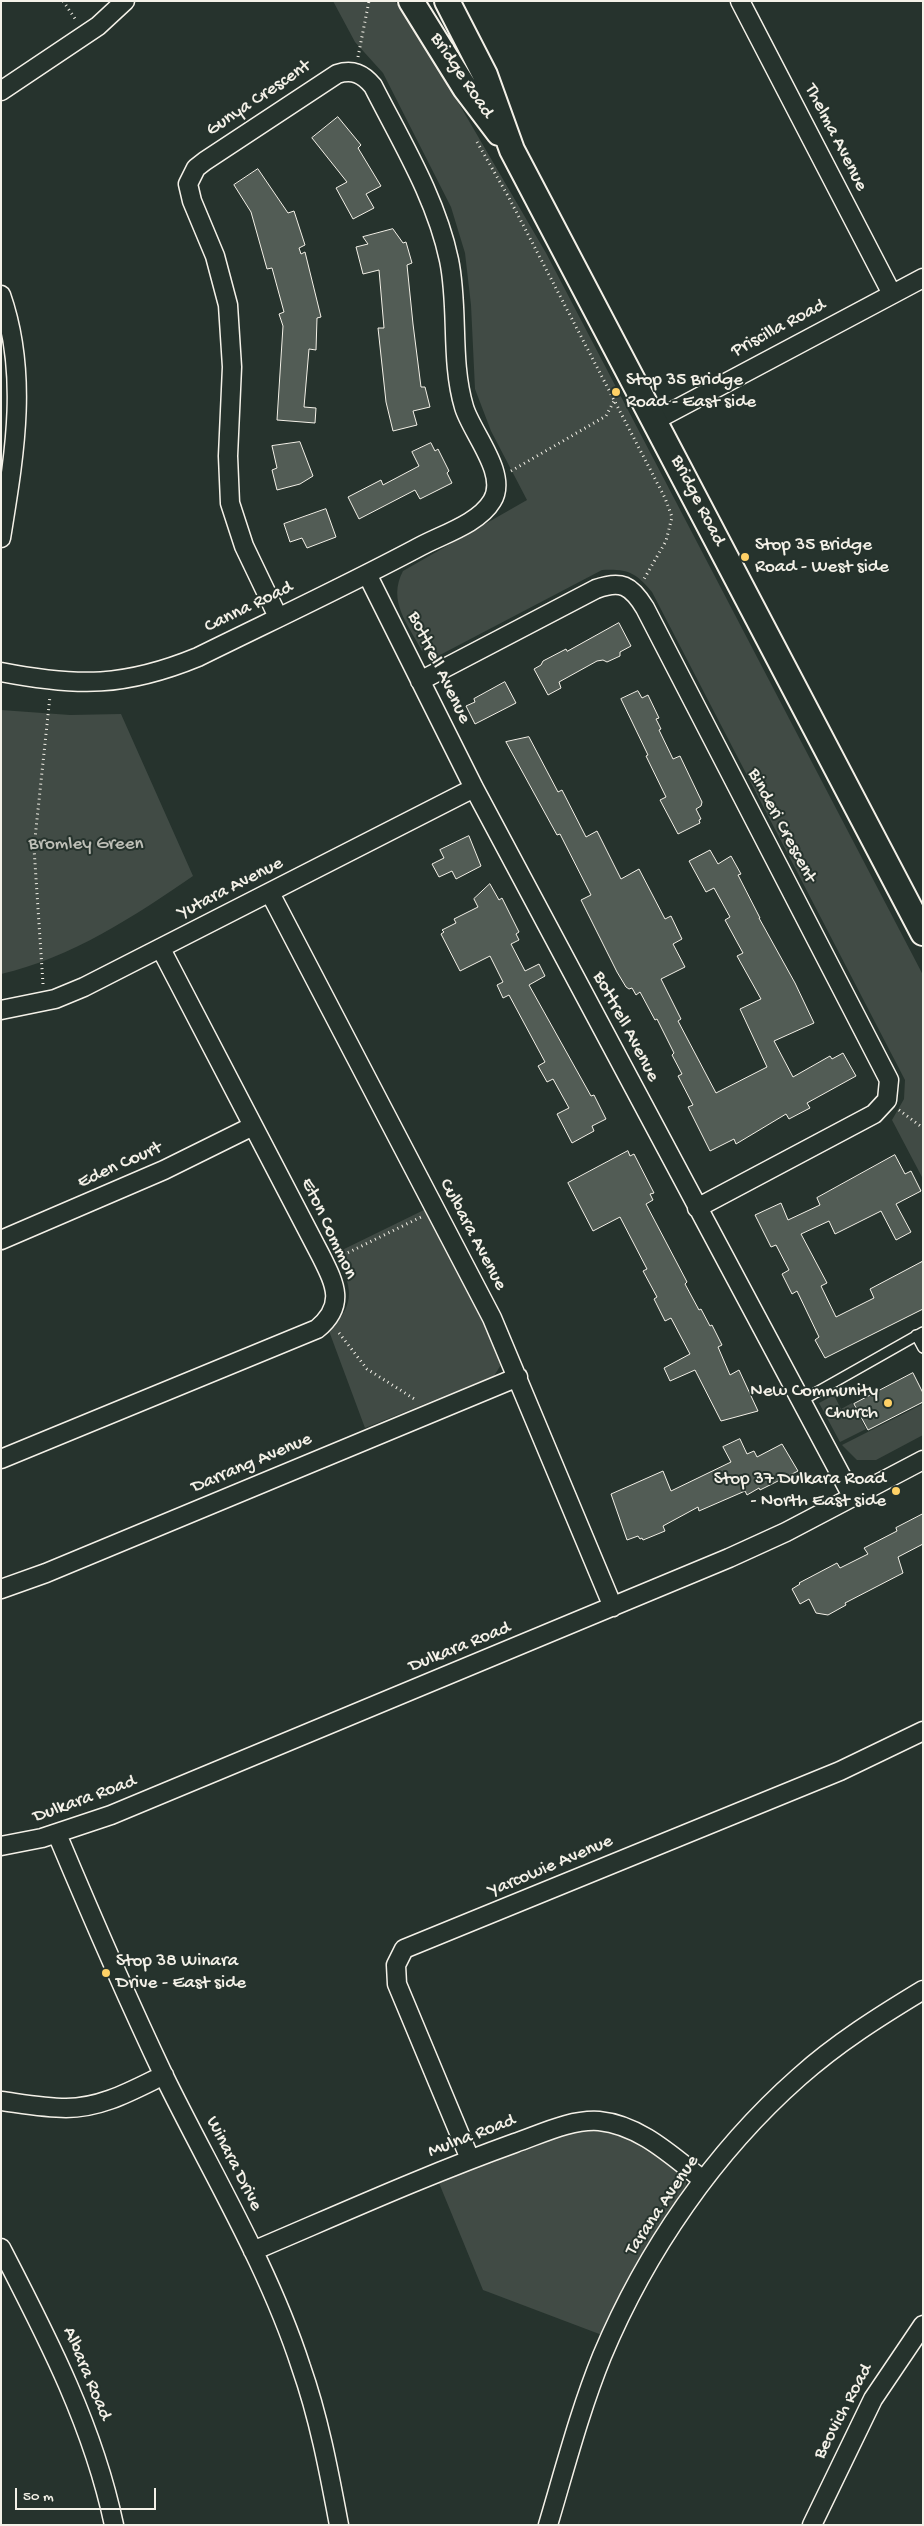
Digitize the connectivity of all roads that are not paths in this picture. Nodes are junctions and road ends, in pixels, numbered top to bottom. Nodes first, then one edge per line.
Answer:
1 (124, 1) edge
2 (411, 1) edge
3 (446, 1) edge
4 (740, 1) edge
5 (1, 91) edge
6 (512, 150) junction
7 (923, 278) edge
8 (892, 294) junction
9 (1, 295) edge
10 (656, 420) junction
11 (494, 499) joint
12 (1, 538) edge
13 (367, 574) junction
14 (278, 617) junction
15 (1, 672) edge
16 (420, 680) junction
17 (474, 788) junction
18 (270, 893) junction
19 (923, 933) edge
20 (161, 949) junction
21 (1, 1010) edge
22 (253, 1126) junction
23 (697, 1208) junction
24 (1, 1240) edge
25 (920, 1333) edge
26 (923, 1348) edge
27 (518, 1378) junction
28 (800, 1401) junction
29 (1, 1459) edge
30 (923, 1460) edge
31 (852, 1496) junction
32 (1, 1589) edge
33 (613, 1607) junction
34 (923, 1731) edge
35 (57, 1834) junction
36 (1, 1846) edge
37 (923, 1990) edge
38 (164, 2075) junction
39 (1, 2102) edge
40 (470, 2159) junction
41 (703, 2180) junction
42 (1, 2248) edge
43 (252, 2251) junction
44 (923, 2325) edge
45 (114, 2525) edge
46 (339, 2525) edge
47 (548, 2525) edge
48 (812, 2525) edge

1 - 5 street
2 - 6 main road, Bridge Road
3 - 6 main road, Bridge Road
4 - 8 street, Thelma Avenue
6 - 10 main road, Bridge Road
7 - 8 street, Priscilla Road
8 - 10 street, Priscilla Road
9 - 12 street
10 - 19 main road, Bridge Road
11 - 13 street, Canna Road
11 - 14 street, Gunya Crescent
13 - 14 street, Canna Road
13 - 16 street, Bottrell Avenue
14 - 15 street, Canna Road
16 - 17 street, Bottrell Avenue
16 - 23 street, Binderi Crescent
17 - 18 street, Yutara Avenue
17 - 23 street, Bottrell Avenue
18 - 20 street, Yutara Avenue
18 - 27 street, Culbara Avenue
20 - 21 street, Yutara Avenue
20 - 22 street, Eton Common
22 - 24 street, Eden Court
22 - 29 street, Eton Common
23 - 28 street, Bottrell Avenue
25 - 26 lane
25 - 28 lane
27 - 32 street, Darrang Avenue
27 - 33 street, Culbara Avenue
28 - 31 street, Bottrell Avenue
30 - 31 street, Dulkara Road
31 - 33 street, Dulkara Road
33 - 35 street, Dulkara Road
34 - 40 street, Yarcowie Avenue
35 - 36 street, Dulkara Road
35 - 38 street, Winara Drive
37 - 41 street, Tarana Avenue
38 - 39 street
38 - 43 street, Winara Drive
40 - 41 street, Mulna Road
40 - 43 street, Mulna Road
41 - 47 street, Tarana Avenue
42 - 45 street, Albara Road
43 - 46 street, Winara Drive
44 - 48 street, Beovich Road

